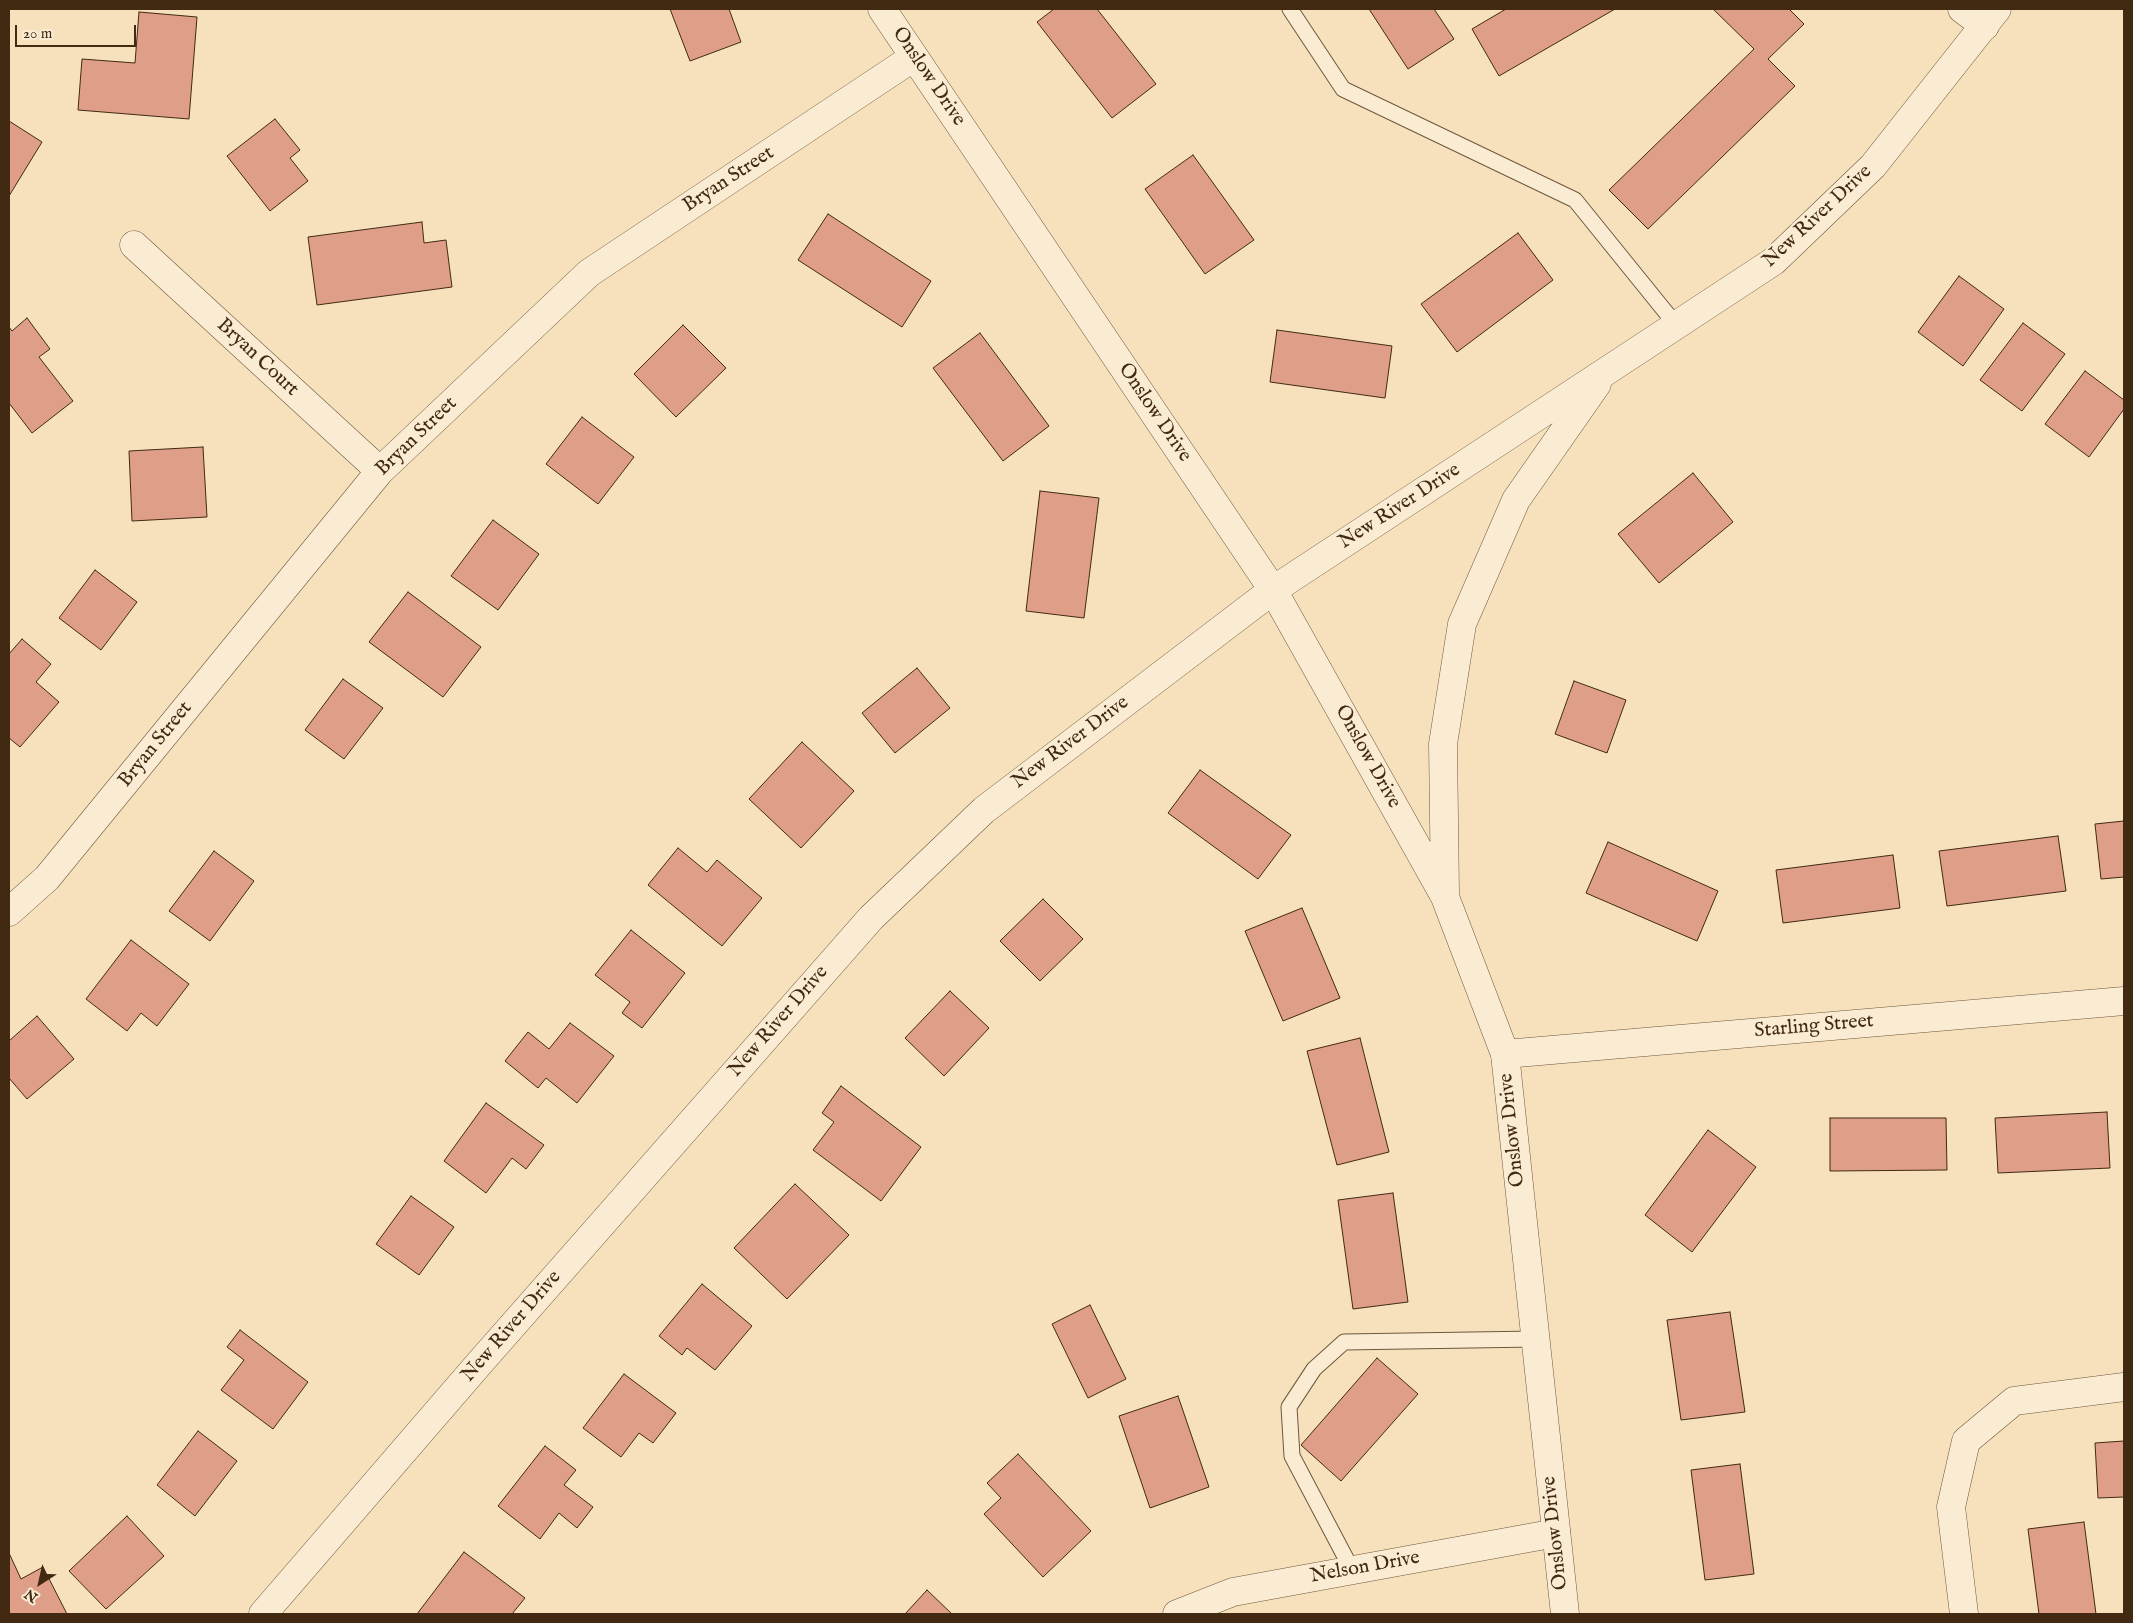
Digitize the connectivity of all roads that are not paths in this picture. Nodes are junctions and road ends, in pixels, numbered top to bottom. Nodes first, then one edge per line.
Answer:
1 (882, 9) edge
2 (1290, 9) edge
3 (1962, 9) edge
4 (1991, 17) edge
5 (914, 57) junction
6 (134, 245) dead end
7 (1677, 326) junction
8 (1606, 372) junction
9 (380, 471) junction
10 (1273, 590) junction
11 (1445, 897) junction
12 (9, 912) edge
13 (2124, 1001) edge
14 (1505, 1054) junction
15 (1535, 1339) junction
16 (2124, 1387) edge
17 (1556, 1533) junction
18 (1352, 1570) junction
19 (263, 1614) edge
20 (1177, 1614) edge
21 (1565, 1614) edge
22 (1964, 1614) edge

1 - 5 street, Onslow Drive
2 - 7 lane
3 - 4 street
4 - 7 street, New River Drive
5 - 9 street, Bryan Street
5 - 10 street, Onslow Drive
6 - 9 street, Bryan Court
7 - 8 street, New River Drive
8 - 10 street, New River Drive
8 - 11 street
9 - 12 street, Bryan Street
10 - 11 street, Onslow Drive
10 - 19 street, New River Drive
11 - 14 street, Onslow Drive
13 - 14 street, Starling Street
14 - 15 street, Onslow Drive
15 - 17 street, Onslow Drive
15 - 18 lane
16 - 22 street
17 - 18 street, Nelson Drive
17 - 21 street, Onslow Drive
18 - 20 street, Nelson Drive

